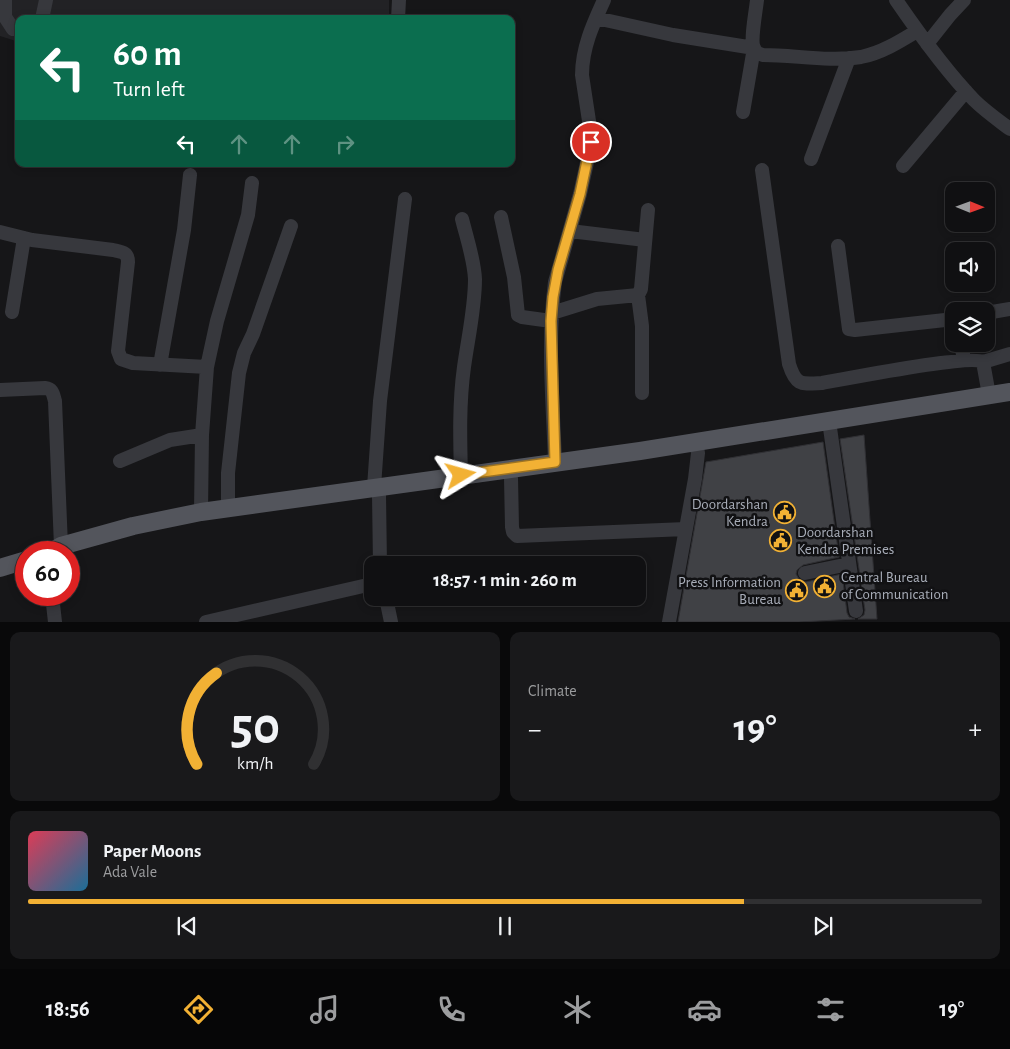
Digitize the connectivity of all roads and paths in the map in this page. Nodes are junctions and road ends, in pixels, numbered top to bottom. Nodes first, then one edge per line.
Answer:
1 (5, 0) edge
2 (46, 0) edge
3 (399, 0) edge
4 (604, 0) edge
5 (757, 0) edge
6 (896, 0) edge
7 (964, 0) edge
8 (43, 15) edge
9 (398, 15) edge
10 (596, 18) junction
11 (15, 29) edge
12 (918, 32) junction
13 (927, 44) junction
14 (754, 48) junction
15 (849, 58) junction
16 (966, 91) junction
17 (743, 112) dead end
18 (1010, 129) edge
19 (812, 159) dead end
20 (903, 166) dead end
21 (762, 170) dead end
22 (190, 175) dead end
23 (252, 183) dead end
24 (405, 199) dead end
25 (648, 210) dead end
26 (501, 217) dead end
27 (462, 219) dead end
28 (291, 226) dead end
29 (570, 231) junction
30 (0, 232) edge
31 (24, 238) junction
32 (645, 240) junction
33 (838, 246) dead end
34 (638, 295) junction
35 (1010, 309) edge
36 (12, 312) dead end
37 (995, 312) edge
38 (551, 317) junction
39 (945, 320) edge
40 (962, 352) edge
41 (1010, 354) edge
42 (964, 360) junction
43 (983, 362) junction
44 (160, 365) junction
45 (207, 368) junction
46 (0, 390) edge
47 (1010, 392) edge
48 (642, 393) dead end
49 (989, 395) junction
50 (1010, 401) edge
51 (830, 428) junction
52 (202, 434) junction
53 (697, 448) junction
54 (120, 461) dead end
55 (555, 462) junction
56 (461, 475) junction
57 (511, 478) junction
58 (376, 491) junction
59 (228, 508) junction
60 (201, 512) junction
61 (686, 529) junction
62 (60, 541) edge
63 (80, 543) edge
64 (80, 546) edge
65 (380, 556) edge
66 (15, 563) edge
67 (849, 564) junction
68 (0, 568) edge
69 (805, 573) dead end
70 (364, 586) edge
71 (53, 606) edge
72 (388, 606) edge
73 (856, 611) dead end
74 (55, 622) edge
75 (206, 622) edge
76 (391, 622) edge
77 (669, 622) edge

1 - 11 street
2 - 8 street
3 - 9 street
4 - 10 street
5 - 14 street
6 - 12 street
7 - 13 street
10 - 14 street
10 - 29 street
12 - 13 street
12 - 15 street
13 - 16 street
14 - 15 street
14 - 17 street
15 - 19 street
16 - 18 street
16 - 20 street
21 - 42 street
22 - 44 street
23 - 45 street
24 - 58 street
25 - 32 street
26 - 38 street
27 - 56 street
28 - 59 street
29 - 32 street
29 - 38 street
30 - 31 street
31 - 36 street
31 - 44 street
32 - 34 street
33 - 39 street
34 - 38 street
34 - 48 street
35 - 37 street
38 - 55 street
40 - 42 street
41 - 43 street
42 - 43 street
43 - 49 street
44 - 45 street
45 - 52 street
46 - 62 street
47 - 49 main road
49 - 53 main road
50 - 51 main road
51 - 53 main road
51 - 67 street
52 - 54 street
52 - 60 street
53 - 55 main road
53 - 57 main road
53 - 61 street
55 - 56 main road
56 - 58 main road
57 - 58 main road
57 - 61 street
58 - 59 main road
58 - 64 main road
58 - 65 street
59 - 60 main road
60 - 63 main road
61 - 77 street
66 - 68 main road
67 - 69 street
67 - 73 street
70 - 75 street
71 - 74 street
72 - 76 street

